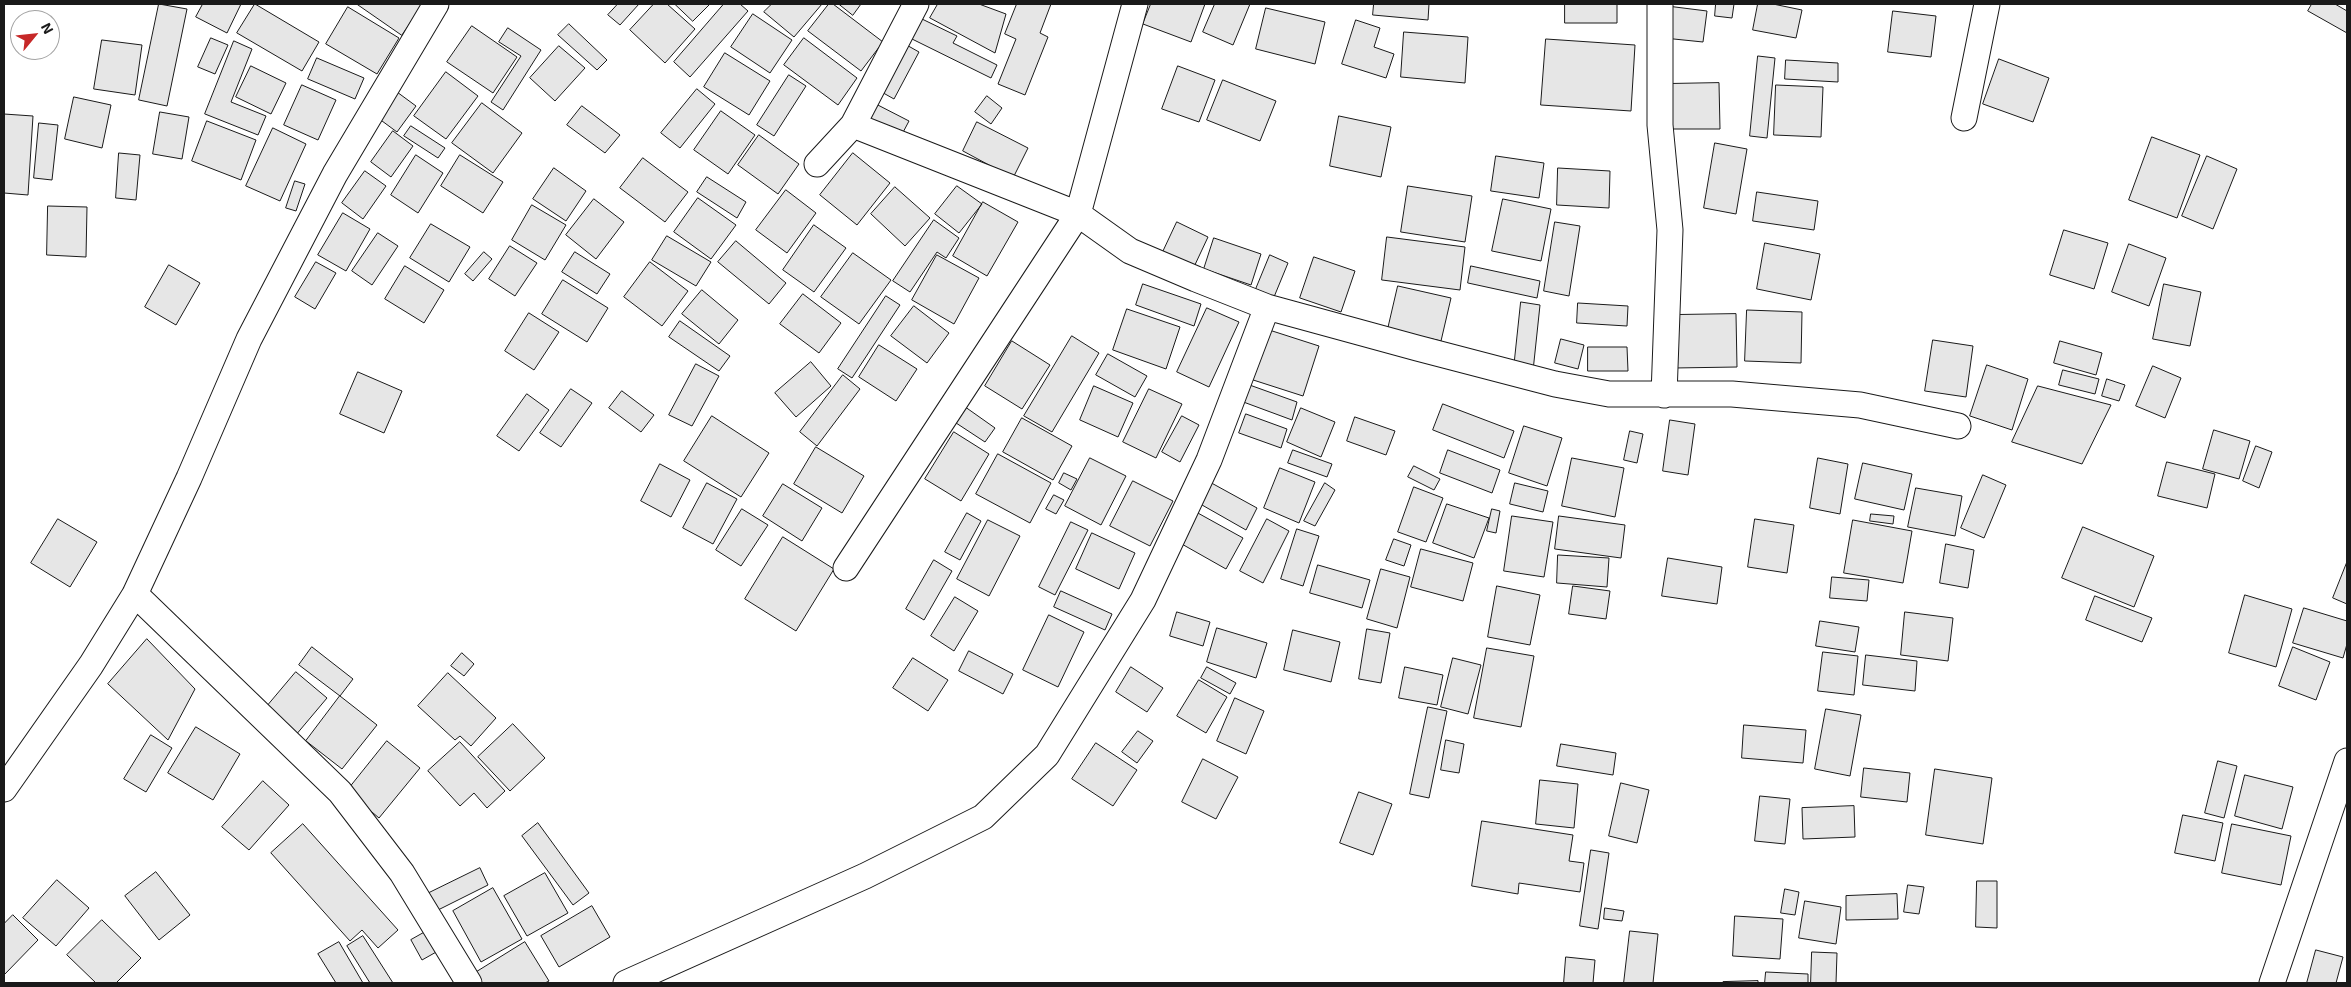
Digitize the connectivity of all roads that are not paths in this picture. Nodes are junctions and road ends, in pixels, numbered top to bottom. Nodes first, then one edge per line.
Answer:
1 (436, 4) edge
2 (916, 4) edge
3 (1135, 4) edge
4 (1660, 4) edge
5 (1987, 4) edge
6 (1964, 118) dead end
7 (853, 125) junction
8 (817, 164) dead end
9 (1078, 214) junction
10 (1267, 307) junction
11 (1664, 395) junction
12 (1958, 426) dead end
13 (846, 568) dead end
14 (135, 594) junction
15 (2347, 761) edge
16 (4, 788) edge
17 (468, 983) edge
18 (626, 983) edge
19 (2272, 983) edge

1 - 14 street
2 - 7 street
3 - 9 street
4 - 11 street
5 - 6 street
7 - 8 street
7 - 9 street
9 - 10 street
9 - 13 street
10 - 11 street
10 - 18 street
11 - 12 street
14 - 16 street
14 - 17 street
15 - 19 street

